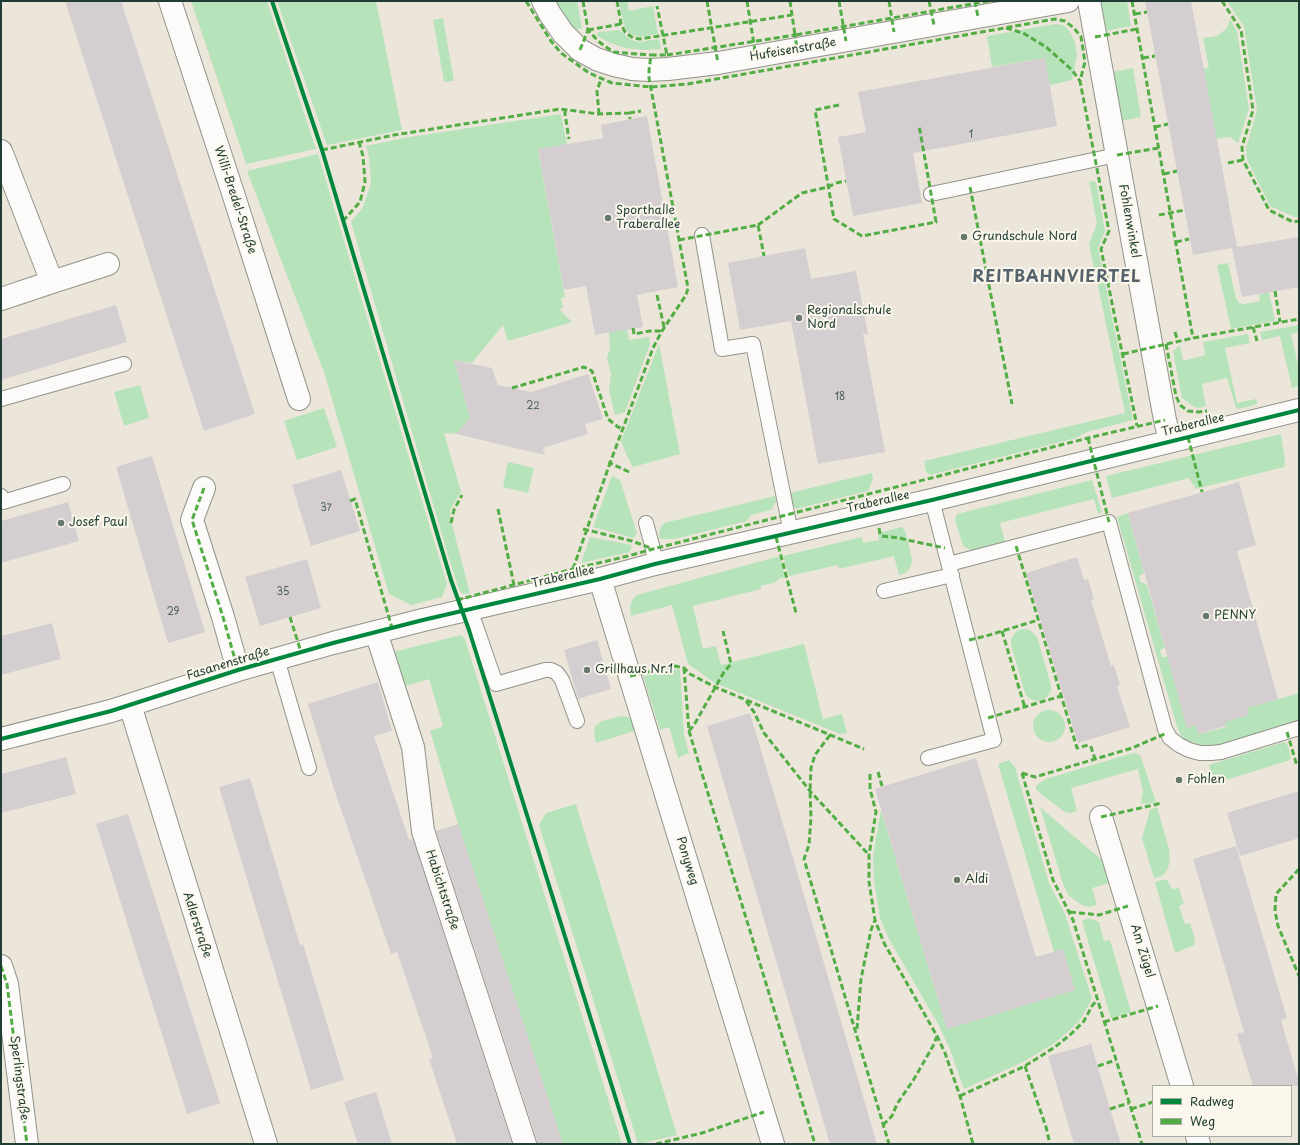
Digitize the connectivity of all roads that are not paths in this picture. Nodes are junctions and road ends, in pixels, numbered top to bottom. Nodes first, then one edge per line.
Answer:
1 (170, 1) edge
2 (543, 1) edge
3 (1068, 1) edge
4 (1088, 1) edge
5 (1, 150) edge
6 (1117, 155) junction
7 (931, 194) dead end
8 (702, 235) dead end
9 (108, 264) dead end
10 (52, 282) junction
11 (1, 299) edge
12 (124, 364) dead end
13 (1, 399) edge
14 (299, 399) dead end
15 (1299, 410) edge
16 (1170, 441) junction
17 (63, 484) dead end
18 (204, 488) dead end
19 (1, 496) edge
20 (932, 500) junction
21 (646, 523) dead end
22 (790, 533) junction
23 (655, 564) junction
24 (950, 570) junction
25 (600, 579) junction
26 (884, 591) dead end
27 (466, 610) junction
28 (376, 632) junction
29 (277, 659) junction
30 (238, 670) junction
31 (130, 705) junction
32 (577, 721) dead end
33 (1299, 728) edge
34 (1, 739) edge
35 (928, 758) dead end
36 (309, 768) dead end
37 (1101, 817) dead end
38 (1, 966) edge
39 (1182, 1085) edge
40 (27, 1144) edge
41 (266, 1144) edge
42 (525, 1144) edge
43 (774, 1144) edge

1 - 14 street, Willi-Bredel-Straße
2 - 3 street, Hufeisenstraße
4 - 6 street, Fohlenwinkel
5 - 10 street
6 - 7 lane
6 - 16 street, Fohlenwinkel
8 - 22 lane
9 - 10 street
10 - 11 street
12 - 13 lane
15 - 16 street, Traberallee
16 - 20 street, Traberallee
17 - 19 lane
18 - 30 street, Fasanenstraße
20 - 22 street, Traberallee
20 - 24 lane
21 - 23 lane
22 - 23 street, Traberallee
23 - 25 street, Traberallee
24 - 26 lane
24 - 33 lane
24 - 35 lane
25 - 27 street, Traberallee
25 - 43 street, Ponyweg
27 - 28 street, Fasanenstraße
27 - 32 lane
28 - 29 street, Fasanenstraße
28 - 42 street, Habichtstraße
29 - 30 street, Fasanenstraße
29 - 36 lane
30 - 31 street, Fasanenstraße
31 - 34 street, Fasanenstraße
31 - 41 street, Adlerstraße
37 - 39 street, Am Zügel
38 - 40 street, Sperlingstraße

